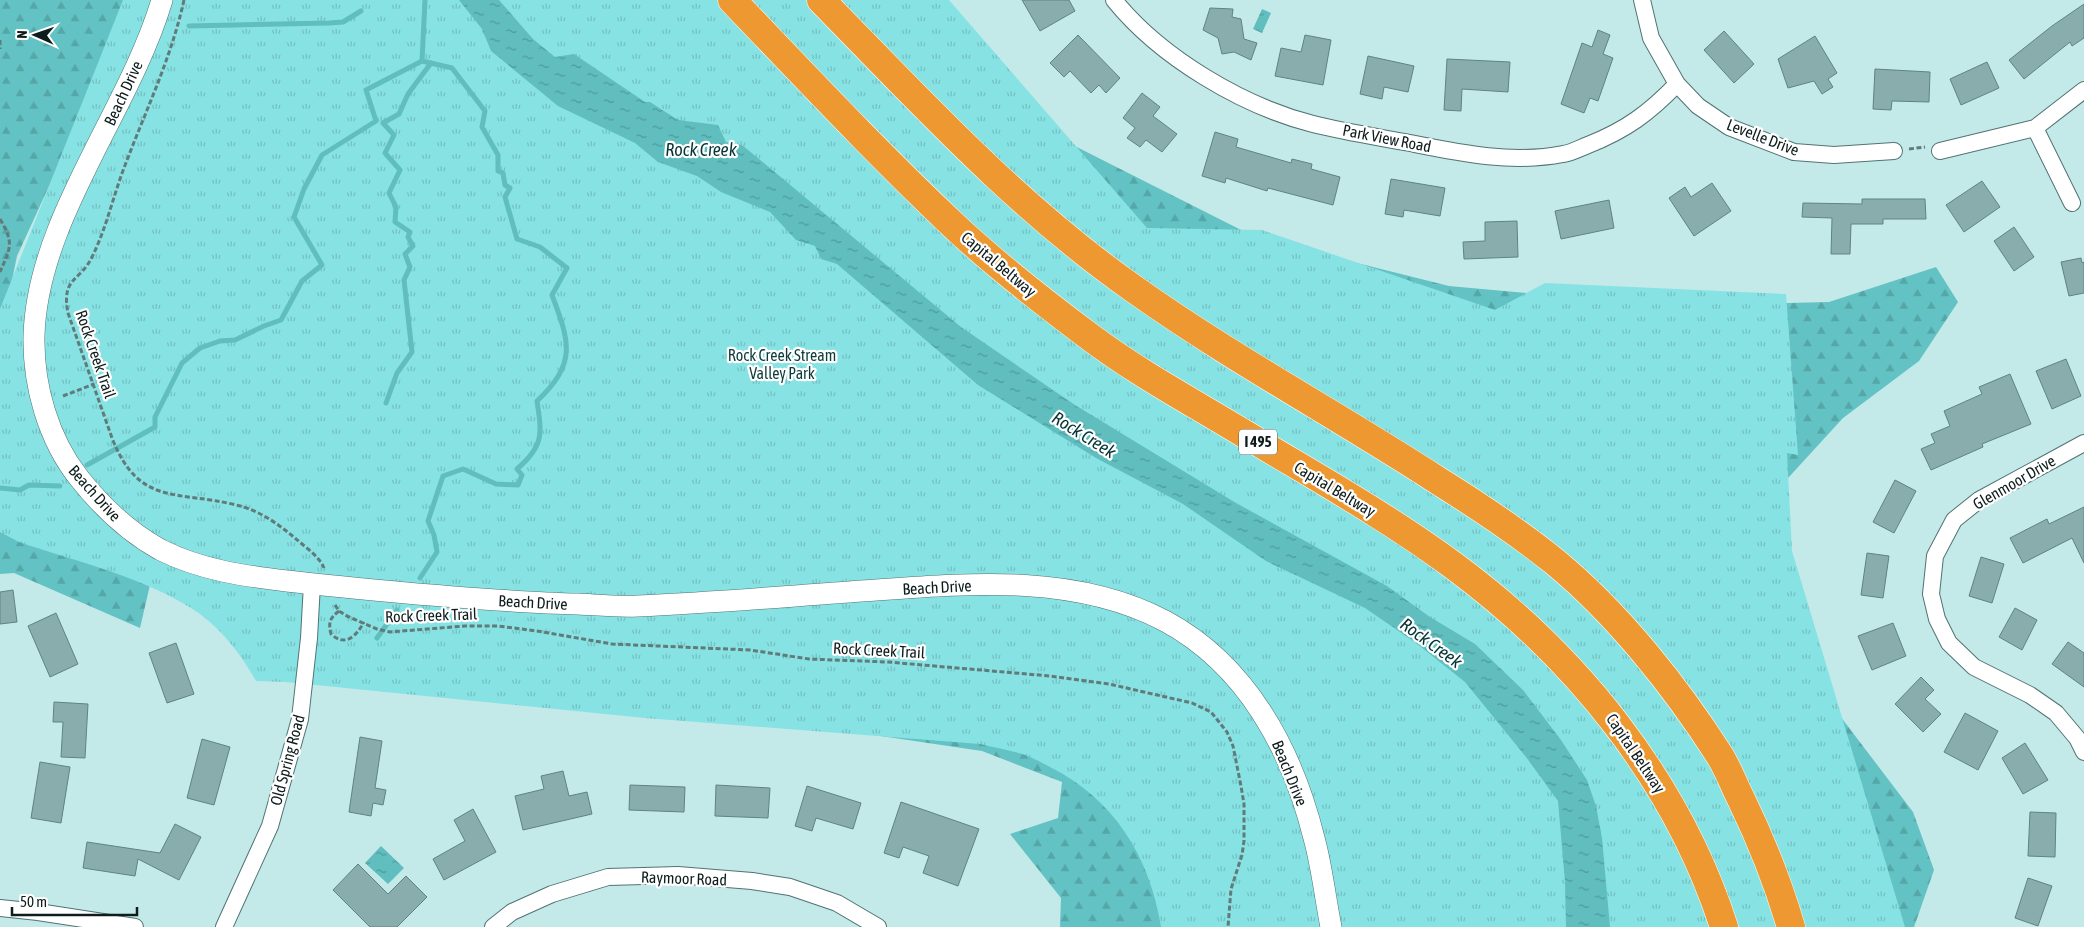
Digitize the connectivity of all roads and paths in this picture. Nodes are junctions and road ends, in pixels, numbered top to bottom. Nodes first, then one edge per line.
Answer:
1 (162, 0) edge
2 (184, 0) edge
3 (732, 0) edge
4 (821, 0) edge
5 (1114, 0) edge
6 (1642, 0) edge
7 (0, 40) edge
8 (0, 49) edge
9 (1677, 84) junction
10 (2084, 90) edge
11 (2035, 128) junction
12 (1894, 151) joint
13 (1940, 151) joint
14 (2072, 203) dead end
15 (0, 219) edge
16 (0, 272) edge
17 (94, 384) junction
18 (63, 396) dead end
19 (2084, 443) edge
20 (319, 577) junction
21 (334, 604) dead end
22 (339, 611) junction
23 (364, 622) junction
24 (2084, 752) edge
25 (0, 908) edge
26 (135, 927) edge
27 (224, 927) edge
28 (493, 927) edge
29 (878, 927) edge
30 (1228, 927) edge
31 (1331, 927) edge
32 (1724, 927) edge
33 (1791, 927) edge

1 - 20 street, Beach Drive
2 - 17 path, Rock Creek Trail
3 - 32 highway, Capital Beltway / I 495
4 - 33 highway
5 - 9 street, Park View Road
6 - 9 street, Levelle Drive
7 - 8 path
9 - 12 street, Levelle Drive
10 - 11 street
11 - 13 street
11 - 14 street
12 - 13 path
15 - 16 path
17 - 18 path
17 - 20 path, Rock Creek Trail
19 - 24 street, Glenmoor Drive
20 - 27 street, Old Spring Road
20 - 31 street, Beach Drive
21 - 22 path
22 - 23 path, Rock Creek Trail
22 - 23 path
23 - 30 path, Rock Creek Trail
25 - 26 street
28 - 29 street, Raymoor Road

